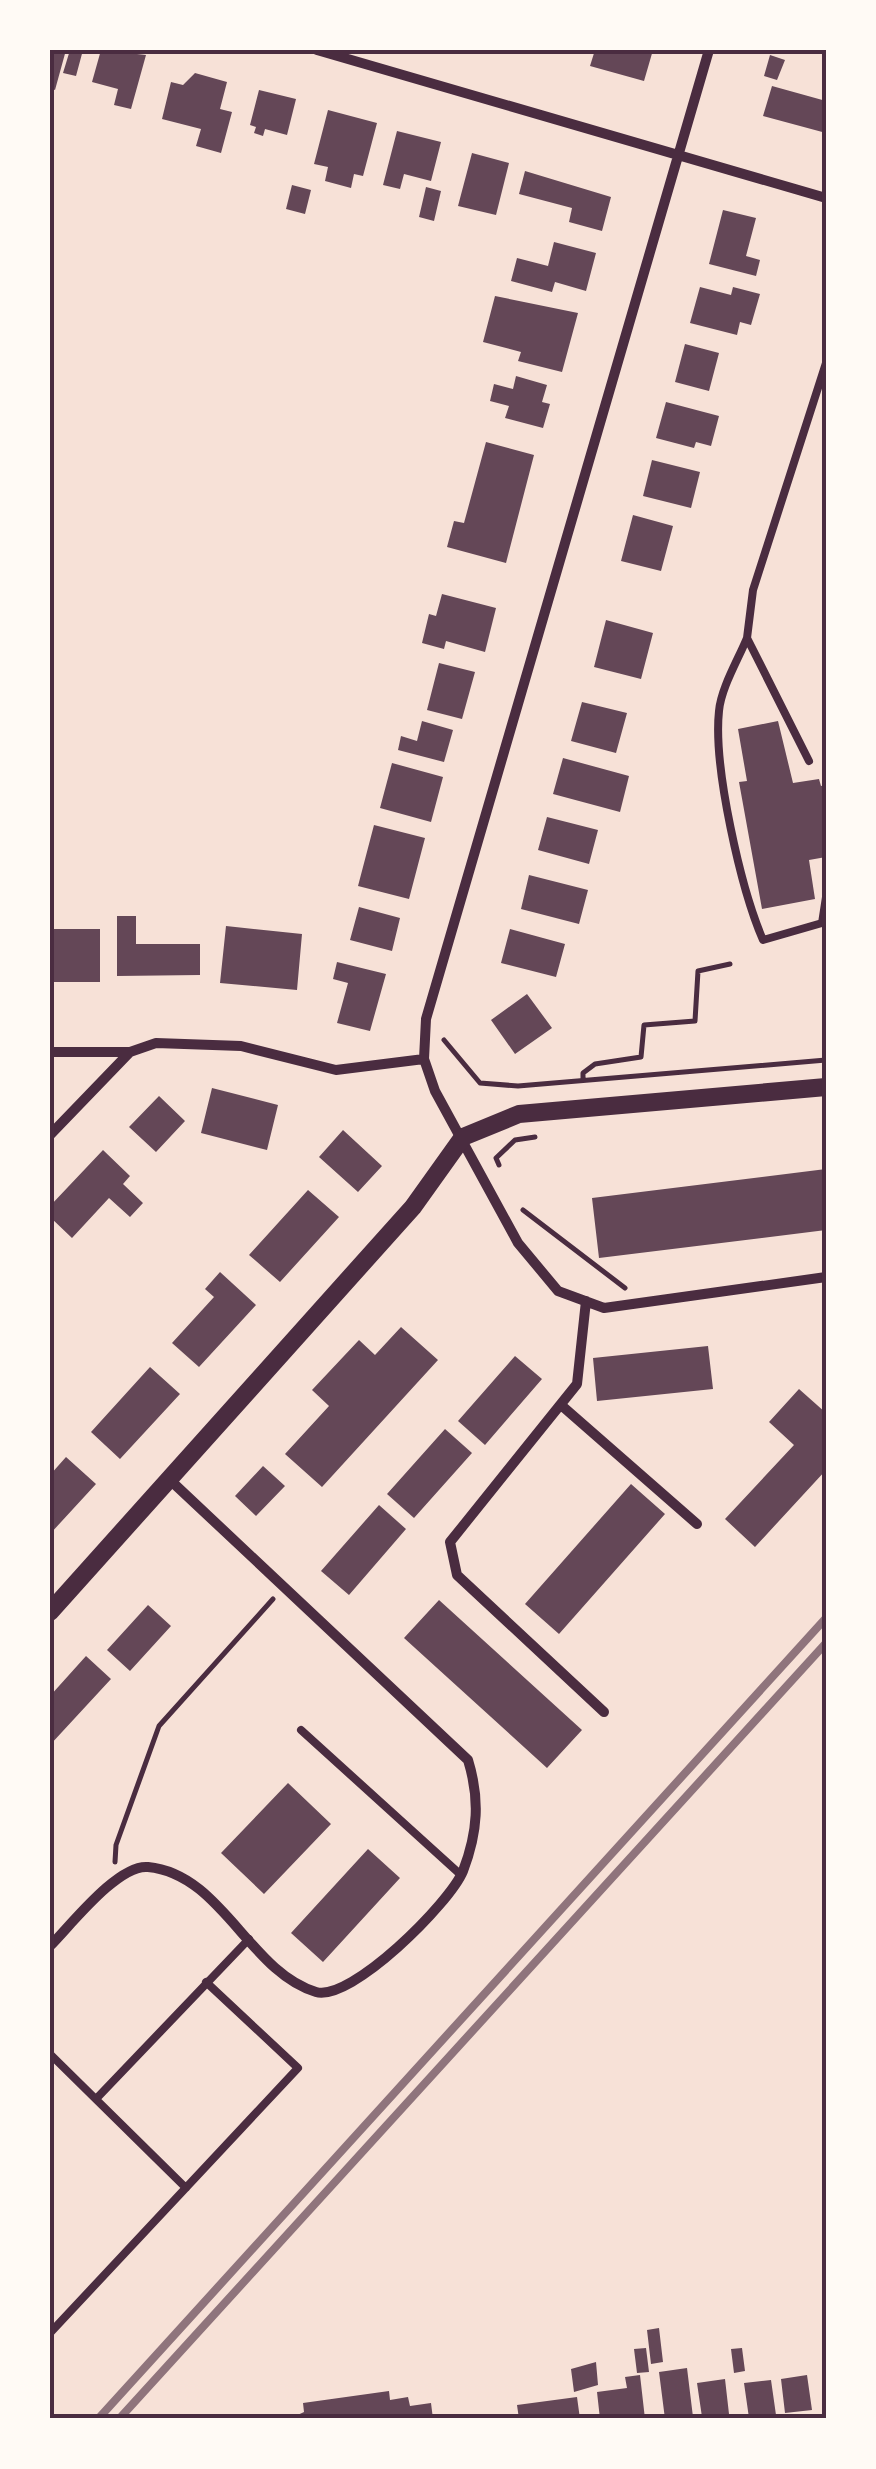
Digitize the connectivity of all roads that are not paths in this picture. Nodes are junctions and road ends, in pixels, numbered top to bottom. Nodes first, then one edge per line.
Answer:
1 (318, 50) edge
2 (709, 50) edge
3 (341, 53) edge
4 (679, 155) junction
5 (826, 198) edge
6 (826, 363) edge
7 (746, 638) junction
8 (809, 761) dead end
9 (826, 897) edge
10 (50, 1052) edge
11 (130, 1052) junction
12 (424, 1059) junction
13 (826, 1088) edge
14 (50, 1135) edge
15 (463, 1137) junction
16 (826, 1276) edge
17 (586, 1301) junction
18 (562, 1405) junction
19 (169, 1480) junction
20 (698, 1524) dead end
21 (50, 1612) edge
22 (604, 1712) dead end
23 (301, 1730) dead end
24 (461, 1875) junction
25 (249, 1938) junction
26 (50, 1946) edge
27 (206, 1982) junction
28 (50, 2054) edge
29 (96, 2098) junction
30 (186, 2188) junction
31 (50, 2333) edge

1 - 3 street
2 - 4 street
3 - 4 street
4 - 5 street
4 - 12 street
6 - 7 lane
7 - 8 lane
7 - 9 lane
10 - 11 street
11 - 12 street
11 - 14 street
12 - 15 street
13 - 15 street
15 - 17 street
15 - 19 street
16 - 17 street
17 - 18 street
18 - 20 street
18 - 22 street
19 - 21 street
19 - 24 street
23 - 24 lane
24 - 25 street
25 - 26 street
25 - 27 lane
27 - 29 lane
27 - 30 lane
28 - 29 lane
29 - 30 lane
30 - 31 lane

